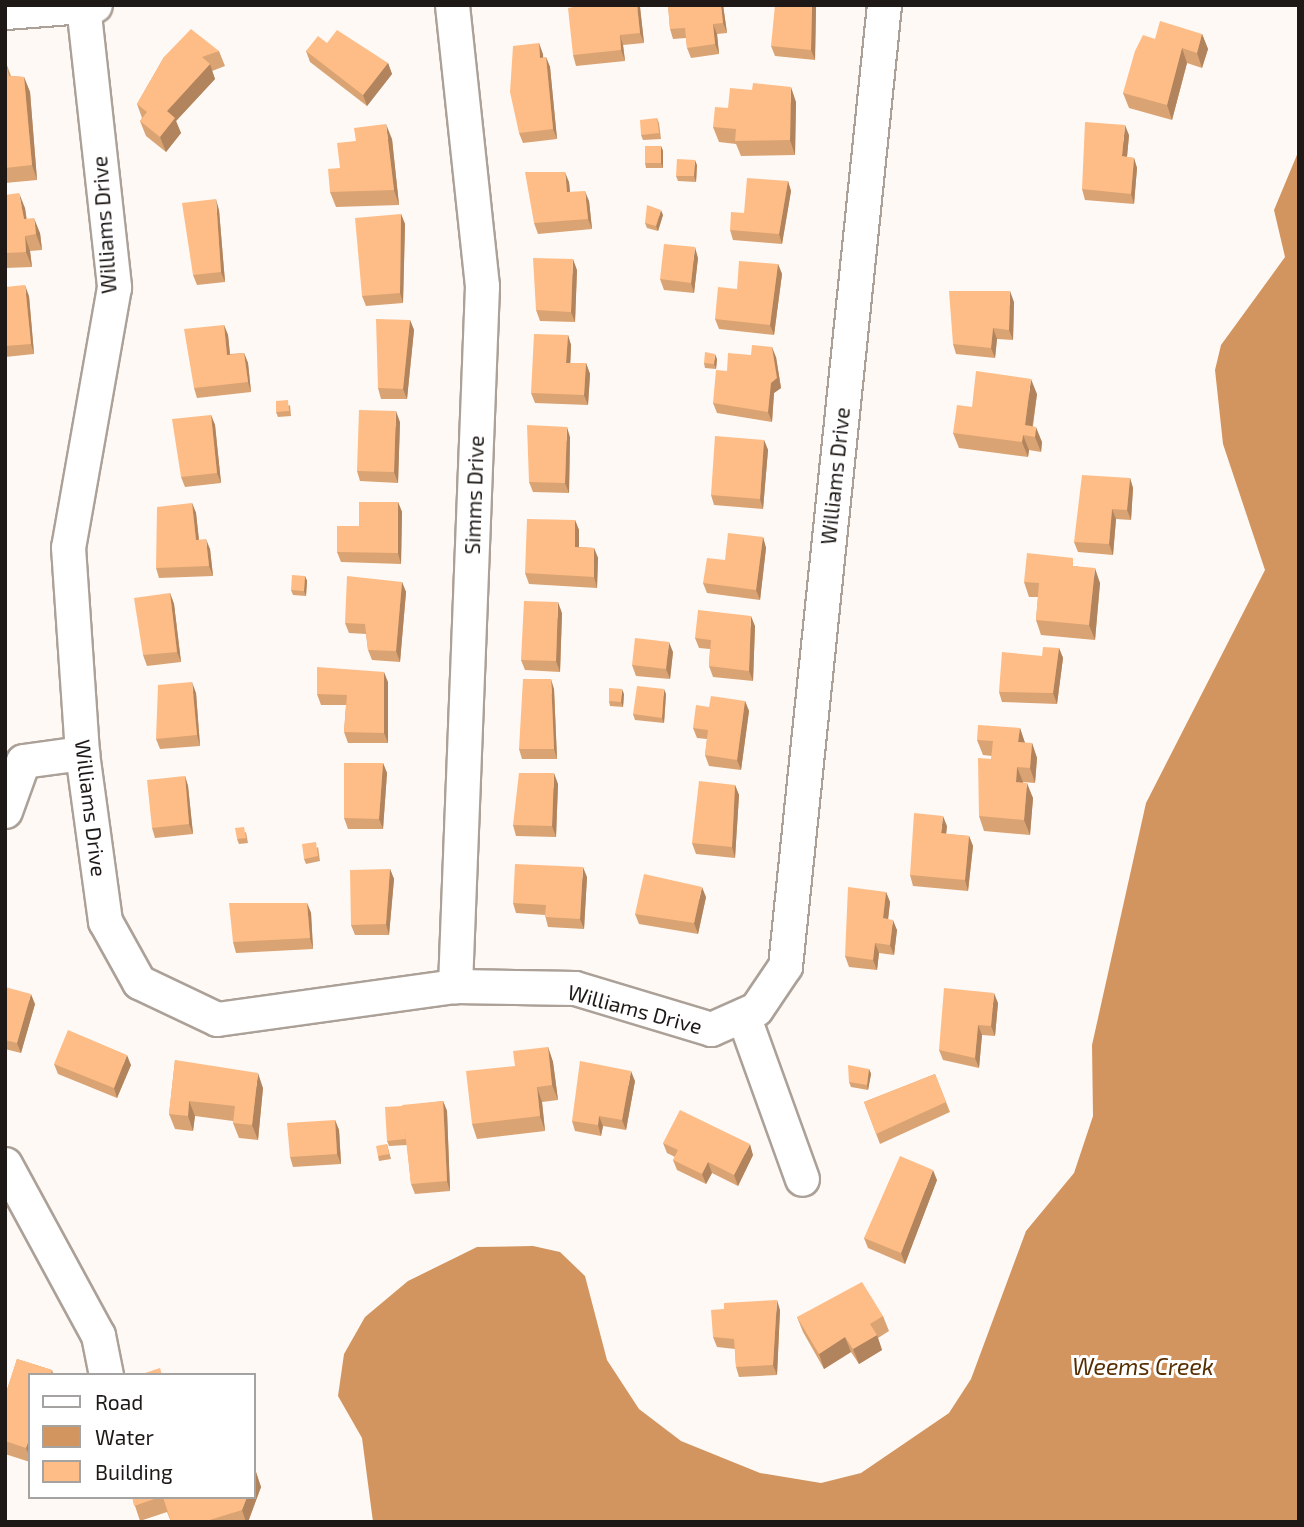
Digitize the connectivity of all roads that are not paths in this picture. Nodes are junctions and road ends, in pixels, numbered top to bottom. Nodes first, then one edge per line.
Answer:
1 (452, 5) edge
2 (884, 5) edge
3 (87, 6) edge
4 (5, 12) edge
5 (82, 753) junction
6 (5, 811) edge
7 (455, 986) junction
8 (743, 1015) junction
9 (5, 1164) edge
10 (802, 1179) dead end
11 (106, 1373) edge

1 - 7 street, Simms Drive
2 - 8 street, Williams Drive
3 - 4 street
3 - 5 street, Williams Drive
5 - 6 street
5 - 7 street, Williams Drive
7 - 8 street, Williams Drive
8 - 10 street
9 - 11 street

